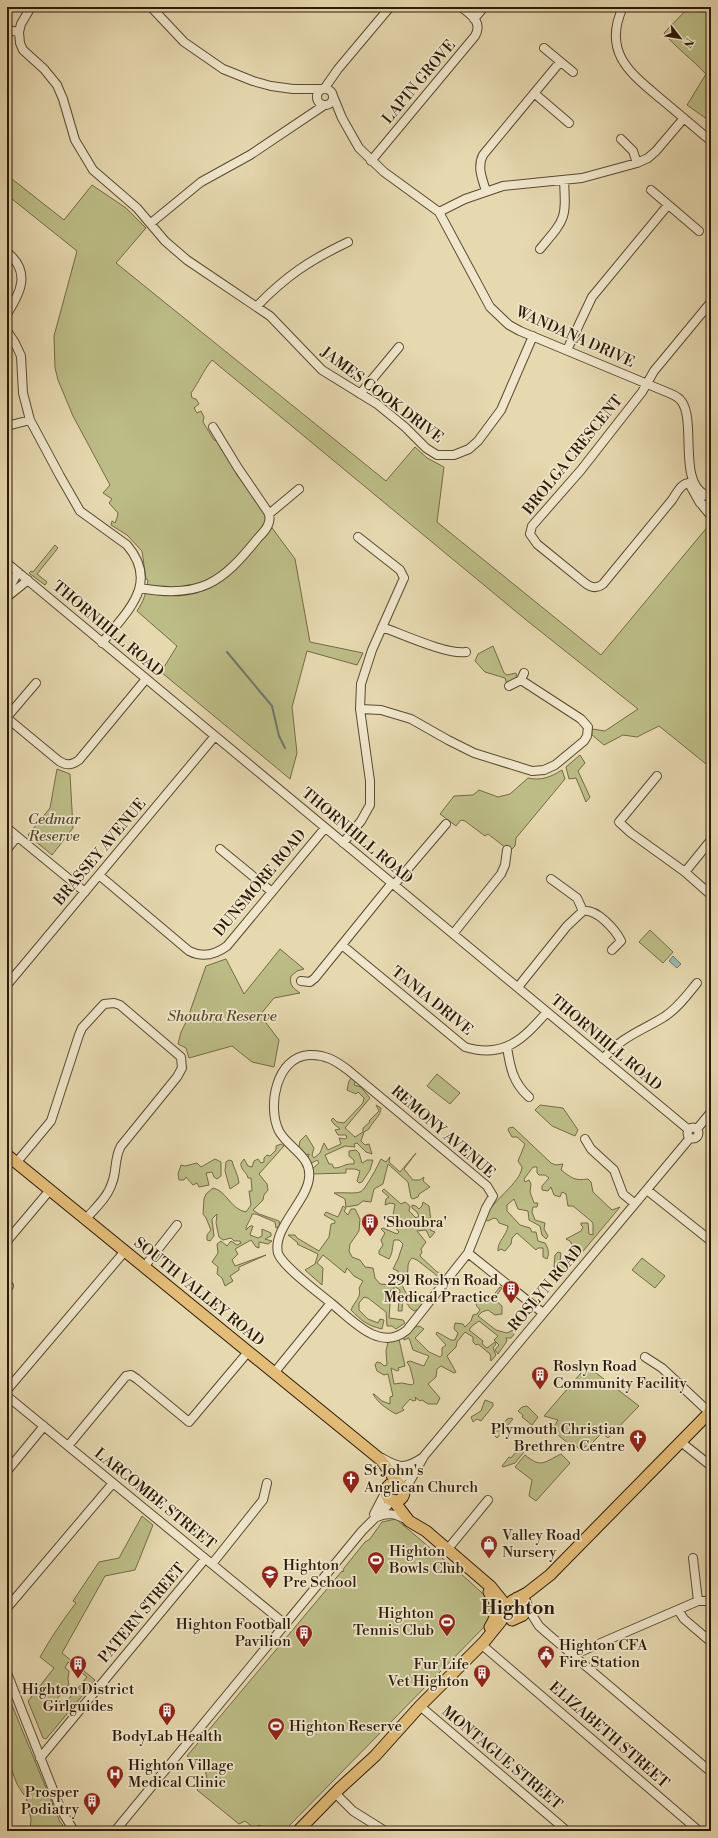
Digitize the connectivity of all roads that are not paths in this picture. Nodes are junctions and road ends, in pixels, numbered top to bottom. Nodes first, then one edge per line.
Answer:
1 (31, 7) edge
2 (151, 7) edge
3 (390, 7) edge
4 (461, 7) edge
5 (484, 7) edge
6 (623, 7) edge
7 (474, 19) junction
8 (7, 30) edge
9 (19, 32) junction
10 (544, 48) dead end
11 (560, 62) junction
12 (338, 69) junction
13 (573, 72) dead end
14 (293, 89) junction
15 (322, 89) junction
16 (534, 93) junction
17 (333, 95) junction
18 (320, 103) junction
19 (342, 118) junction
20 (684, 118) junction
21 (569, 122) dead end
22 (621, 138) dead end
23 (711, 140) edge
24 (371, 161) junction
25 (637, 163) junction
26 (564, 180) junction
27 (651, 190) dead end
28 (486, 191) junction
29 (668, 205) junction
30 (438, 212) junction
31 (151, 223) junction
32 (699, 231) dead end
33 (348, 242) dead end
34 (540, 249) dead end
35 (7, 252) edge
36 (711, 302) edge
37 (257, 306) junction
38 (7, 314) edge
39 (7, 331) edge
40 (533, 336) junction
41 (399, 347) dead end
42 (567, 350) junction
43 (646, 384) junction
44 (360, 394) junction
45 (30, 420) junction
46 (7, 426) edge
47 (213, 427) dead end
48 (691, 484) junction
49 (299, 488) dead end
50 (710, 499) edge
51 (701, 504) junction
52 (269, 514) junction
53 (711, 516) edge
54 (358, 537) dead end
55 (7, 563) edge
56 (18, 572) junction
57 (28, 580) junction
58 (140, 588) junction
59 (7, 592) edge
60 (7, 597) edge
61 (382, 627) junction
62 (102, 642) junction
63 (466, 652) dead end
64 (146, 679) junction
65 (36, 683) dead end
66 (509, 686) dead end
67 (360, 709) junction
68 (7, 718) edge
69 (215, 736) junction
70 (657, 776) dead end
71 (446, 824) dead end
72 (7, 828) edge
73 (325, 828) junction
74 (18, 837) junction
75 (711, 840) edge
76 (344, 843) junction
77 (220, 849) dead end
78 (7, 850) edge
79 (507, 850) dead end
80 (685, 872) junction
81 (99, 875) junction
82 (551, 880) dead end
83 (393, 884) junction
84 (85, 892) junction
85 (272, 892) junction
86 (711, 895) edge
87 (583, 911) junction
88 (453, 934) junction
89 (342, 945) junction
90 (612, 950) dead end
91 (301, 981) dead end
92 (698, 984) dead end
93 (7, 985) edge
94 (518, 987) junction
95 (547, 1012) junction
96 (507, 1047) junction
97 (603, 1059) junction
98 (529, 1097) dead end
99 (711, 1112) edge
100 (692, 1132) junction
101 (585, 1139) dead end
102 (7, 1155) edge
103 (16, 1163) junction
104 (50, 1190) junction
105 (647, 1190) junction
106 (634, 1204) junction
107 (86, 1219) junction
108 (177, 1225) dead end
109 (7, 1241) edge
110 (711, 1241) edge
111 (125, 1251) junction
112 (468, 1253) junction
113 (144, 1267) junction
114 (331, 1303) junction
115 (543, 1313) junction
116 (248, 1352) junction
117 (645, 1357) dead end
118 (274, 1373) junction
119 (7, 1390) edge
120 (7, 1396) edge
121 (710, 1412) edge
122 (44, 1426) junction
123 (681, 1442) junction
124 (68, 1446) junction
125 (372, 1453) junction
126 (424, 1456) junction
127 (711, 1466) edge
128 (7, 1471) edge
129 (113, 1483) junction
130 (267, 1483) dead end
131 (401, 1487) junction
132 (390, 1495) junction
133 (488, 1500) dead end
134 (374, 1519) junction
135 (411, 1522) junction
136 (424, 1530) junction
137 (362, 1531) junction
138 (447, 1550) junction
139 (693, 1558) dead end
140 (205, 1559) junction
141 (212, 1564) junction
142 (479, 1576) junction
143 (540, 1584) junction
144 (491, 1587) junction
145 (517, 1598) junction
146 (698, 1601) junction
147 (711, 1601) edge
148 (527, 1607) junction
149 (7, 1608) edge
150 (508, 1609) junction
151 (678, 1610) junction
152 (518, 1617) junction
153 (286, 1624) junction
154 (539, 1626) junction
155 (711, 1642) edge
156 (483, 1643) junction
157 (573, 1655) junction
158 (7, 1673) edge
159 (451, 1675) junction
160 (418, 1709) junction
161 (40, 1758) junction
162 (711, 1772) edge
163 (337, 1791) junction
164 (124, 1818) junction
165 (74, 1830) edge
166 (109, 1831) edge
167 (115, 1831) edge
168 (298, 1831) edge
169 (385, 1831) edge
170 (567, 1831) edge
171 (699, 1831) edge

1 - 9 street
2 - 14 street, WANDANA DRIVE
3 - 12 street
4 - 7 street
5 - 7 street
6 - 20 street
7 - 24 street, LAPIN GROVE
8 - 9 street
9 - 31 street, JAMES COOK DRIVE
10 - 11 street
11 - 13 street
11 - 16 street
12 - 15 street
12 - 17 street
14 - 15 street, WANDANA DRIVE
14 - 18 street, WANDANA DRIVE
15 - 17 street
15 - 18 street
16 - 21 street
16 - 28 street
17 - 18 street
17 - 19 street, WANDANA DRIVE
18 - 19 street, WANDANA DRIVE
18 - 31 street
19 - 24 street, WANDANA DRIVE
20 - 23 street
20 - 25 street
22 - 25 street
24 - 30 street, WANDANA DRIVE
25 - 26 street
26 - 28 street
26 - 34 street
27 - 29 street
28 - 30 street
29 - 32 street
29 - 42 street
30 - 40 street, WANDANA DRIVE
31 - 37 street, JAMES COOK DRIVE
33 - 37 street
35 - 38 street
36 - 43 street
37 - 44 street, JAMES COOK DRIVE
39 - 45 street
40 - 42 street, WANDANA DRIVE
40 - 44 street, JAMES COOK DRIVE
41 - 44 street
42 - 43 street, WANDANA DRIVE
43 - 48 street, WANDANA DRIVE
43 - 48 street, BROLGA CRESCENT
45 - 46 street
45 - 58 street
47 - 52 street
48 - 50 street
48 - 51 street, WANDANA DRIVE
49 - 52 street
50 - 51 street
51 - 53 street, WANDANA DRIVE
52 - 58 street
54 - 61 street
55 - 56 street, THORNHILL ROAD
56 - 57 street, THORNHILL ROAD
56 - 59 street
57 - 60 street
57 - 62 street, THORNHILL ROAD
58 - 62 street
61 - 63 street
61 - 67 street
62 - 64 street, THORNHILL ROAD
64 - 68 street
64 - 69 street, THORNHILL ROAD
65 - 68 street
66 - 67 street
67 - 76 street
69 - 73 street, THORNHILL ROAD
69 - 81 street, BRASSEY AVENUE
70 - 80 street
71 - 83 street
72 - 74 street
73 - 76 street, THORNHILL ROAD
73 - 85 street, DUNSMORE ROAD
74 - 78 street
74 - 84 street
75 - 80 street
76 - 83 street, THORNHILL ROAD
77 - 85 street
79 - 88 street
80 - 86 street
81 - 84 street, BRASSEY AVENUE
81 - 85 street, DUNSMORE ROAD
82 - 87 street
83 - 88 street, THORNHILL ROAD
83 - 89 street
84 - 93 street, BRASSEY AVENUE
87 - 90 street
87 - 94 street
88 - 94 street, THORNHILL ROAD
89 - 91 street
89 - 96 street, TANIA DRIVE
92 - 97 street
94 - 95 street, THORNHILL ROAD
95 - 96 street, TANIA DRIVE
95 - 97 street, THORNHILL ROAD
96 - 98 street
97 - 100 street, THORNHILL ROAD
99 - 100 street, ROSLYN ROAD
100 - 105 street, ROSLYN ROAD
101 - 106 street
102 - 103 main road, SOUTH VALLEY ROAD
103 - 104 main road, SOUTH VALLEY ROAD
103 - 107 street
104 - 107 main road, SOUTH VALLEY ROAD
104 - 109 street
105 - 106 street, ROSLYN ROAD
105 - 110 street
106 - 115 street, ROSLYN ROAD
107 - 111 main road, SOUTH VALLEY ROAD
108 - 113 street
111 - 113 main road, SOUTH VALLEY ROAD
111 - 119 street
112 - 114 street
112 - 114 street, REMONY AVENUE
112 - 115 street
113 - 116 main road, SOUTH VALLEY ROAD
114 - 118 street
115 - 126 street, ROSLYN ROAD
116 - 118 main road, SOUTH VALLEY ROAD
116 - 124 street
117 - 121 street
118 - 125 main road, SOUTH VALLEY ROAD
120 - 122 street, LARCOMBE STREET
121 - 123 main road
122 - 124 street, LARCOMBE STREET
122 - 128 street
123 - 127 street
123 - 143 main road
124 - 129 street, LARCOMBE STREET
125 - 126 street
125 - 131 main road, SOUTH VALLEY ROAD
125 - 132 main road, SOUTH VALLEY ROAD
126 - 131 street, ROSLYN ROAD
129 - 140 street, LARCOMBE STREET
129 - 149 street
130 - 141 street
131 - 132 main road
131 - 132 main road
131 - 136 main road, SOUTH VALLEY ROAD
132 - 134 street
132 - 135 main road, SOUTH VALLEY ROAD
132 - 137 street
133 - 138 street
134 - 135 street
134 - 137 street
135 - 136 main road
136 - 138 main road
137 - 153 street
138 - 142 main road
139 - 146 street
140 - 141 street, LARCOMBE STREET
140 - 161 street, PATERN STREET
141 - 153 street, LARCOMBE STREET
142 - 144 main road
142 - 159 main road
143 - 145 main road
143 - 148 main road
144 - 145 main road
144 - 150 main road
145 - 148 main road
145 - 150 main road
146 - 147 street
146 - 151 street
148 - 152 main road
148 - 154 street
150 - 152 main road
150 - 156 main road
151 - 155 street
151 - 157 street
152 - 154 street
152 - 156 main road
153 - 164 street
154 - 157 street
156 - 159 main road
156 - 171 street, ELIZABETH STREET
157 - 162 street
158 - 161 street
159 - 160 main road
160 - 163 main road
160 - 170 street, MONTAGUE STREET
161 - 165 street
163 - 168 main road
163 - 169 street
164 - 166 street
164 - 167 street

